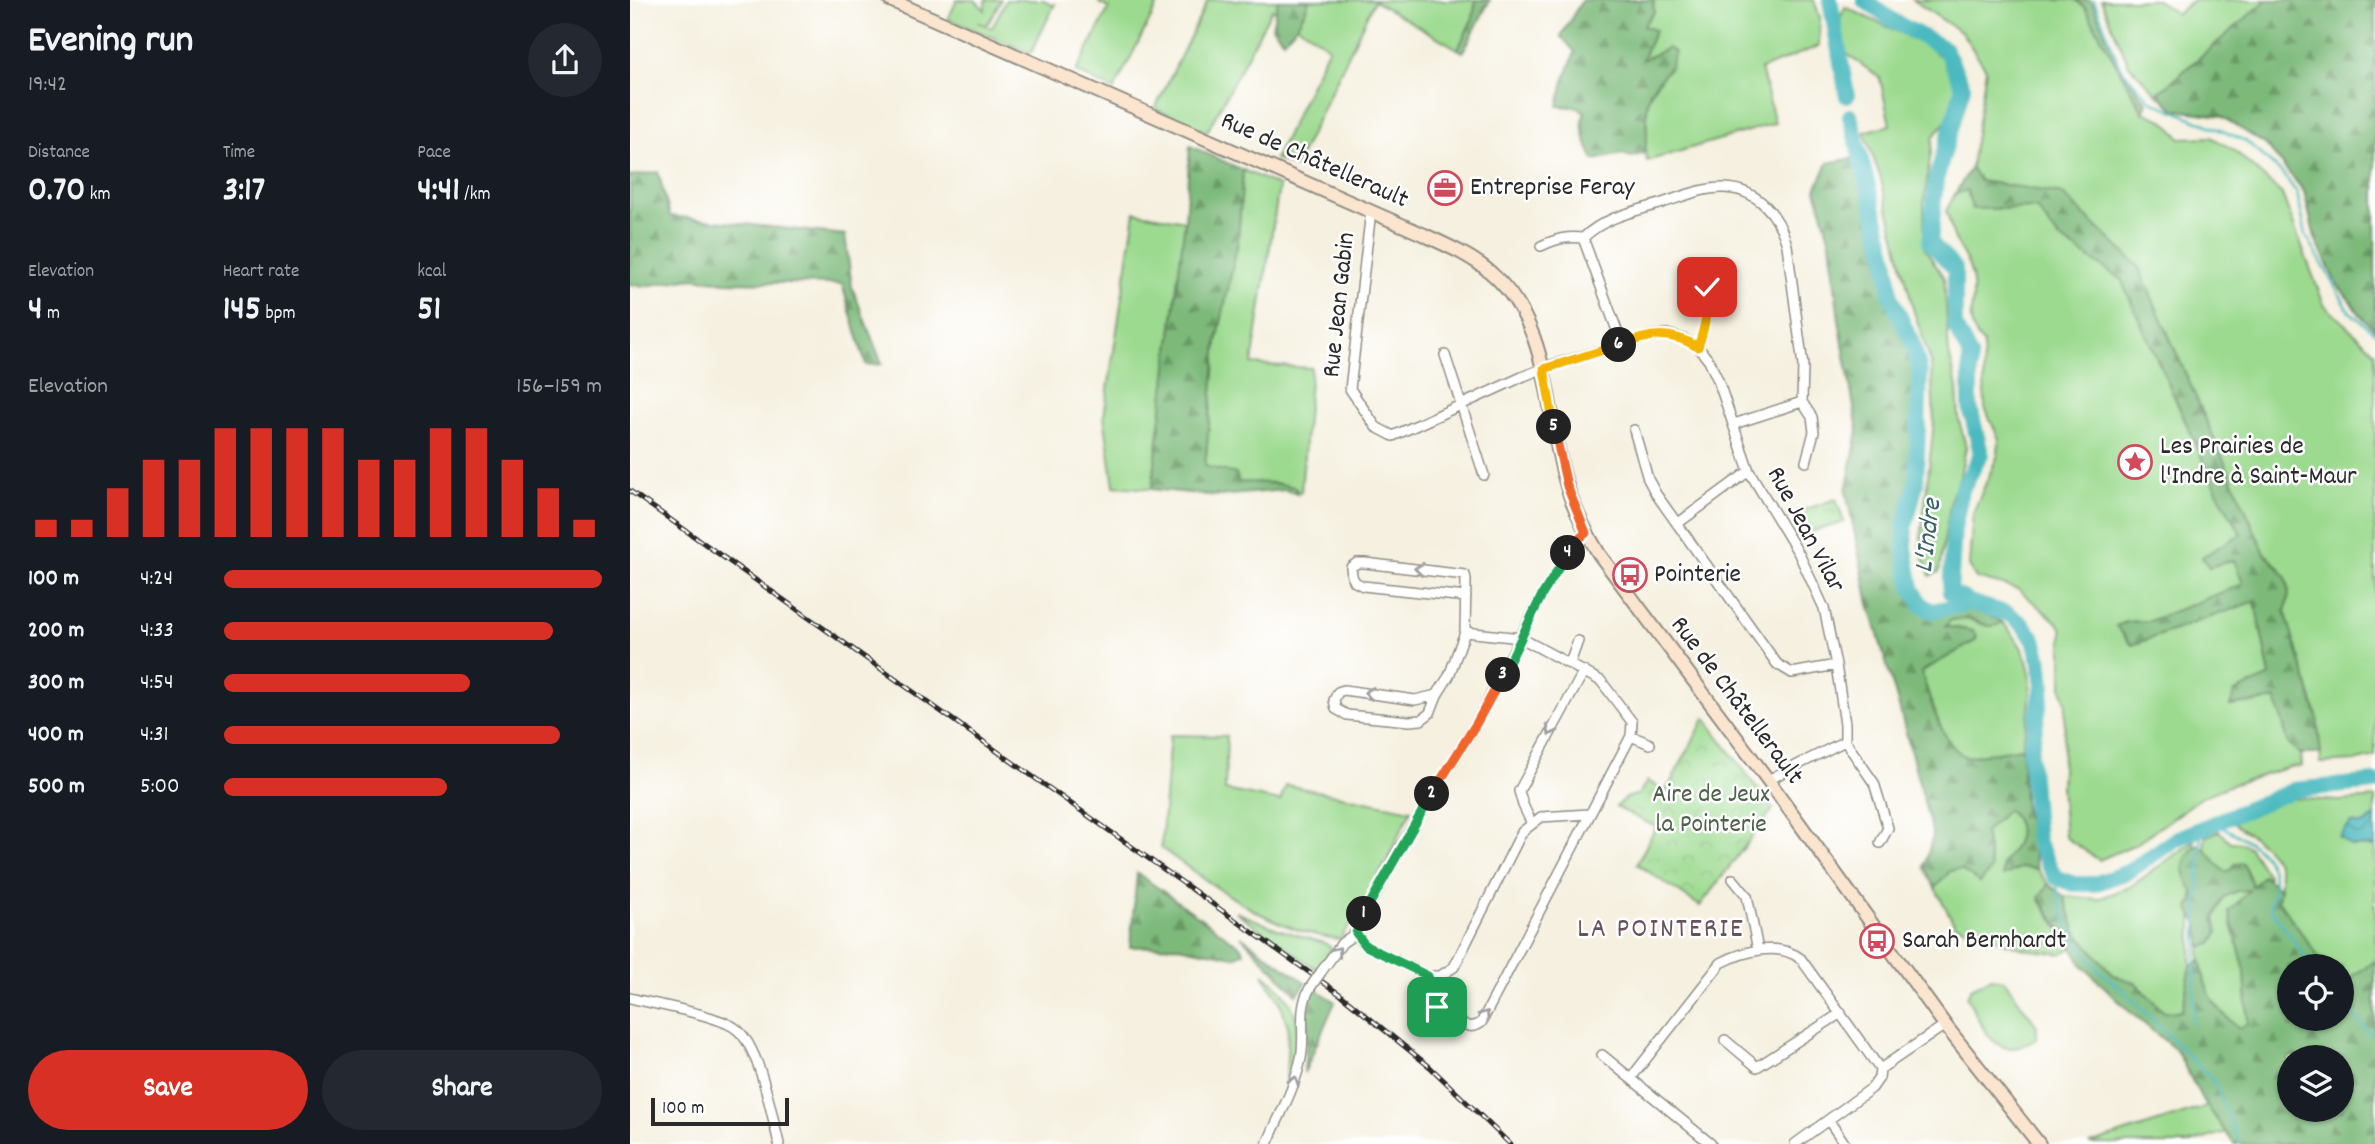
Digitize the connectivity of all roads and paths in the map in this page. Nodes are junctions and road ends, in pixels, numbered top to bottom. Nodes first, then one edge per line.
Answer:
1 (890, 0) edge
2 (1371, 211) junction
3 (1583, 238) junction
4 (1541, 246) dead end
5 (1707, 287) dead end
6 (1622, 344) junction
7 (1698, 347) junction
8 (1444, 355) dead end
9 (1544, 369) junction
10 (1802, 402) junction
11 (1462, 405) junction
12 (1734, 424) junction
13 (1634, 430) dead end
14 (1806, 462) dead end
15 (1749, 471) junction
16 (1484, 475) dead end
17 (1677, 524) junction
18 (1586, 533) junction
19 (1466, 597) junction
20 (1465, 632) junction
21 (1521, 638) junction
22 (1578, 641) dead end
23 (1570, 663) junction
24 (1836, 665) junction
25 (1584, 671) junction
26 (1437, 695) junction
27 (1631, 736) junction
28 (1845, 741) junction
29 (1650, 744) dead end
30 (1768, 780) junction
31 (1589, 814) junction
32 (1532, 824) junction
33 (1880, 843) dead end
34 (1733, 879) dead end
35 (1356, 933) junction
36 (1758, 950) junction
37 (1428, 976) junction
38 (630, 998) edge
39 (1841, 1013) junction
40 (1945, 1025) junction
41 (1725, 1040) dead end
42 (1602, 1055) dead end
43 (1881, 1069) junction
44 (1630, 1078) junction
45 (1829, 1121) junction
46 (779, 1144) edge
47 (1267, 1144) edge
48 (1711, 1144) edge
49 (1795, 1144) edge
50 (1845, 1144) edge
51 (2039, 1144) edge

1 - 2 main road, Rue de Châtellerault
2 - 9 main road, Rue de Châtellerault
2 - 11 street, Rue Jean Gabin
3 - 4 street
3 - 6 street
3 - 10 street
5 - 7 street
6 - 7 street
6 - 9 street
7 - 12 street, Rue Jean Vilar
8 - 11 street
9 - 11 street, Rue Jean Gabin
9 - 18 main road, Rue de Châtellerault
10 - 12 street
10 - 14 street
11 - 16 street
12 - 15 street, Rue Jean Vilar
13 - 17 street
15 - 17 street
15 - 24 street, Rue Jean Vilar
17 - 24 street
18 - 21 street
18 - 30 main road, Rue de Châtellerault
19 -> 19 street
19 - 20 street
20 - 21 street
20 - 26 street
21 - 23 street
21 - 35 street
22 - 23 street
23 - 25 street
24 - 28 street, Rue Jean Vilar
25 - 27 street
25 -> 32 street
26 -> 26 street
27 - 29 street
27 - 31 street
28 - 30 street
28 - 33 street
30 - 40 main road, Rue de Châtellerault
31 - 32 street
37 -> 31 street
32 - 37 street
34 - 36 street
35 - 37 street
47 -> 35 street, bridge
36 - 39 street
36 - 44 street
38 - 46 street
39 - 41 street
39 - 43 street
40 - 43 street
40 - 51 main road, Rue de Châtellerault
42 - 44 street
43 - 45 street
44 - 48 street
45 - 49 street
45 - 50 street

